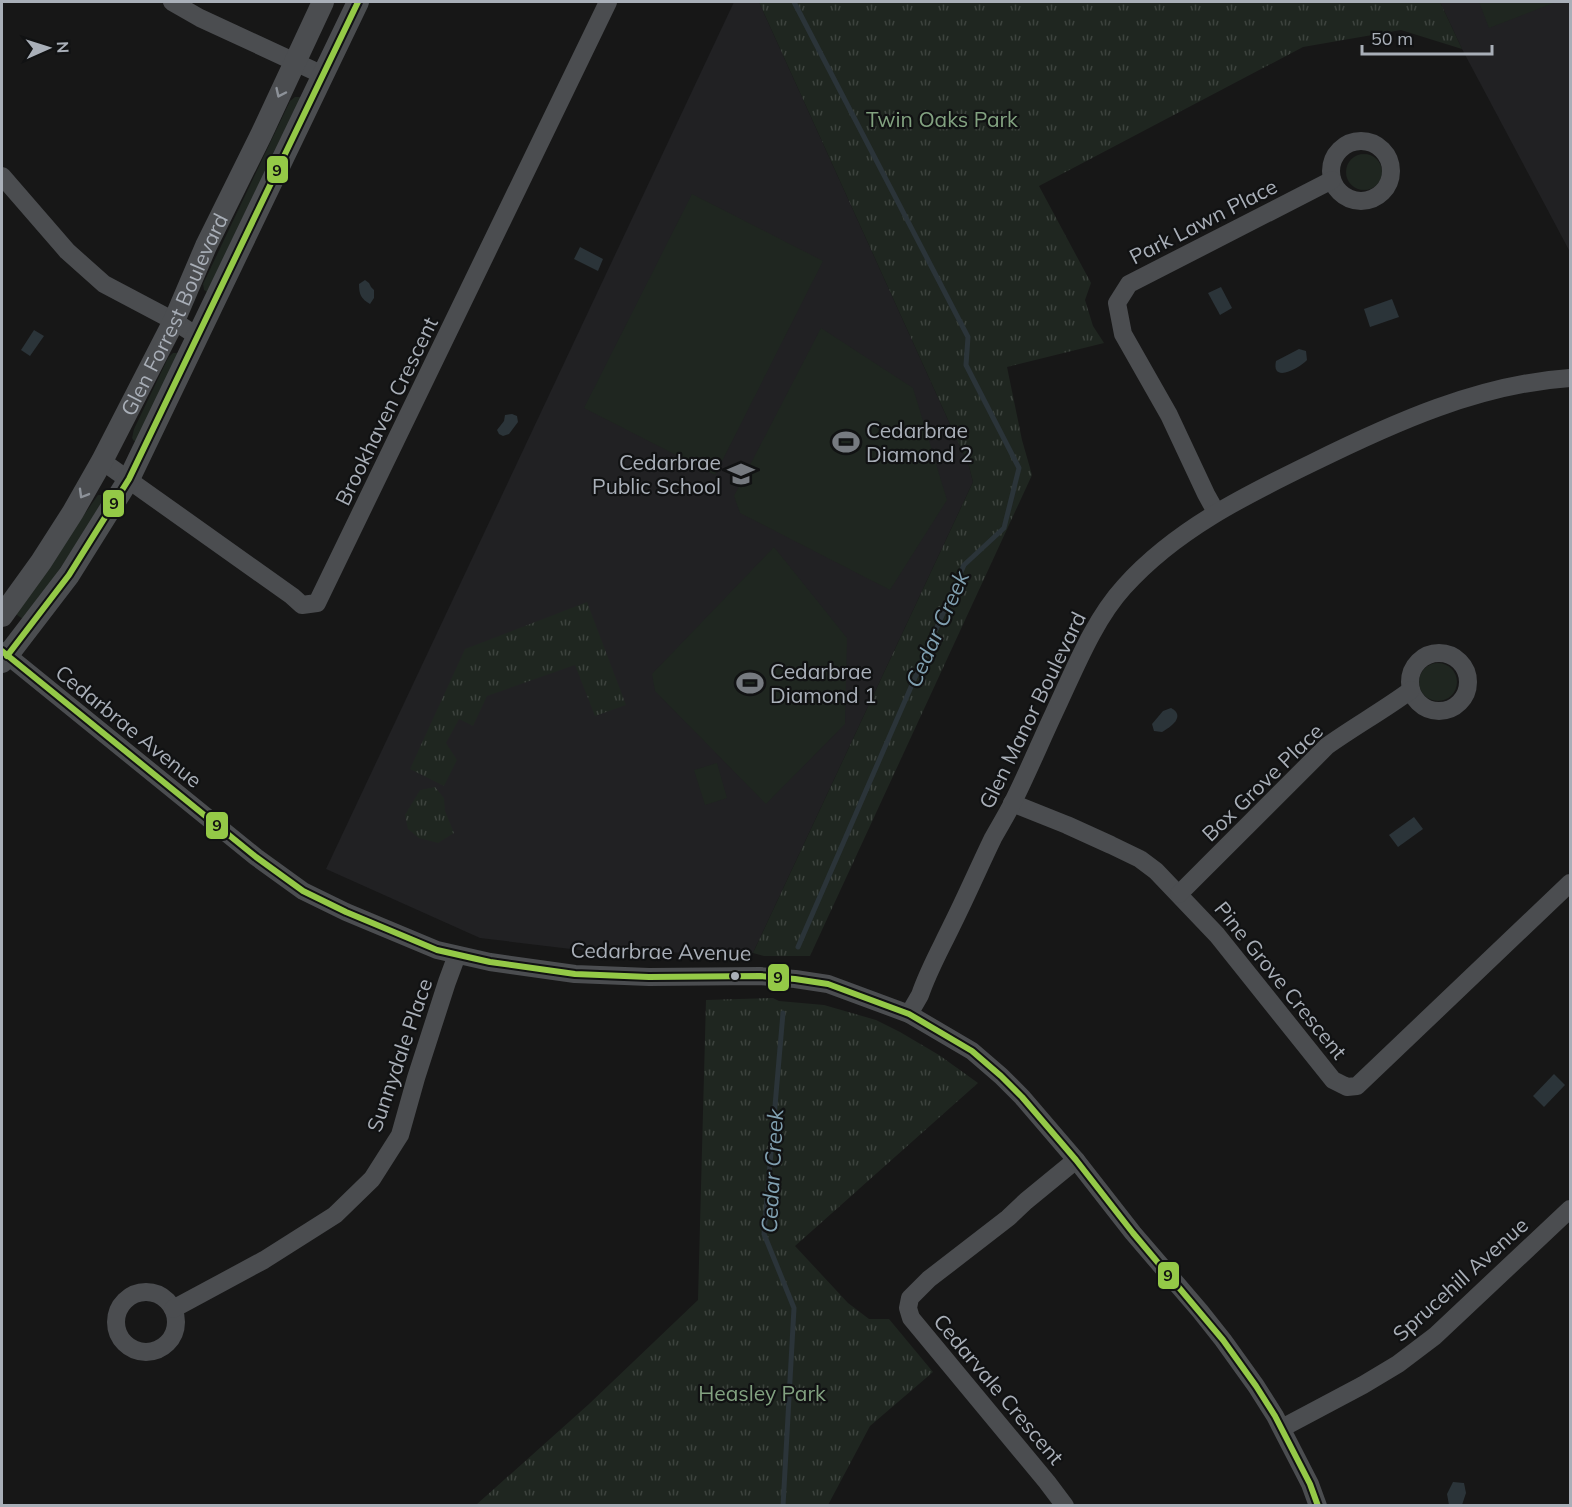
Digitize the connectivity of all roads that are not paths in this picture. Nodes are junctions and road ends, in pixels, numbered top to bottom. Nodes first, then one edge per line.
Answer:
1 (172, 2) edge
2 (323, 2) edge
3 (358, 2) edge
4 (608, 2) edge
5 (295, 62) junction
6 (323, 75) junction
7 (2, 176) edge
8 (1332, 180) dead end
9 (174, 321) junction
10 (197, 336) junction
11 (1570, 378) edge
12 (102, 461) junction
13 (129, 479) junction
14 (1216, 512) junction
15 (2, 616) edge
16 (3, 656) edge
17 (1411, 690) dead end
18 (1012, 803) junction
19 (1570, 883) edge
20 (1179, 894) junction
21 (458, 955) junction
22 (909, 1014) junction
23 (1076, 1161) junction
24 (1570, 1209) edge
25 (173, 1309) dead end
26 (1282, 1428) junction
27 (1065, 1506) edge
28 (1318, 1506) edge

1 - 5 street
2 - 5 street, Glen Forrest Boulevard
3 - 6 street, Glen Forrest Boulevard
4 - 13 street, Brookhaven Crescent
5 - 6 street
5 -> 9 street, Glen Forrest Boulevard
6 - 10 street, Glen Forrest Boulevard
7 - 9 street
8 - 14 street, Park Lawn Place
9 - 10 street
9 - 12 street, Glen Forrest Boulevard
10 - 13 street, Glen Forrest Boulevard
11 - 14 street, Glen Manor Boulevard
12 - 13 street, Brookhaven Crescent
12 -> 15 street, Glen Forrest Boulevard
13 - 16 street, Glen Forrest Boulevard
14 - 18 street, Glen Manor Boulevard
16 - 21 street, Cedarbrae Avenue
17 - 20 street, Box Grove Place
18 - 20 street, Pine Grove Crescent
18 - 22 street, Glen Manor Boulevard
19 - 20 street, Pine Grove Crescent
21 - 22 street, Cedarbrae Avenue
21 - 25 street, Sunnydale Place
22 - 23 street, Cedarbrae Avenue
23 - 26 street, Cedarbrae Avenue
23 - 27 street, Cedarvale Crescent
24 - 26 street, Sprucehill Avenue
26 - 28 street, Cedarbrae Avenue

